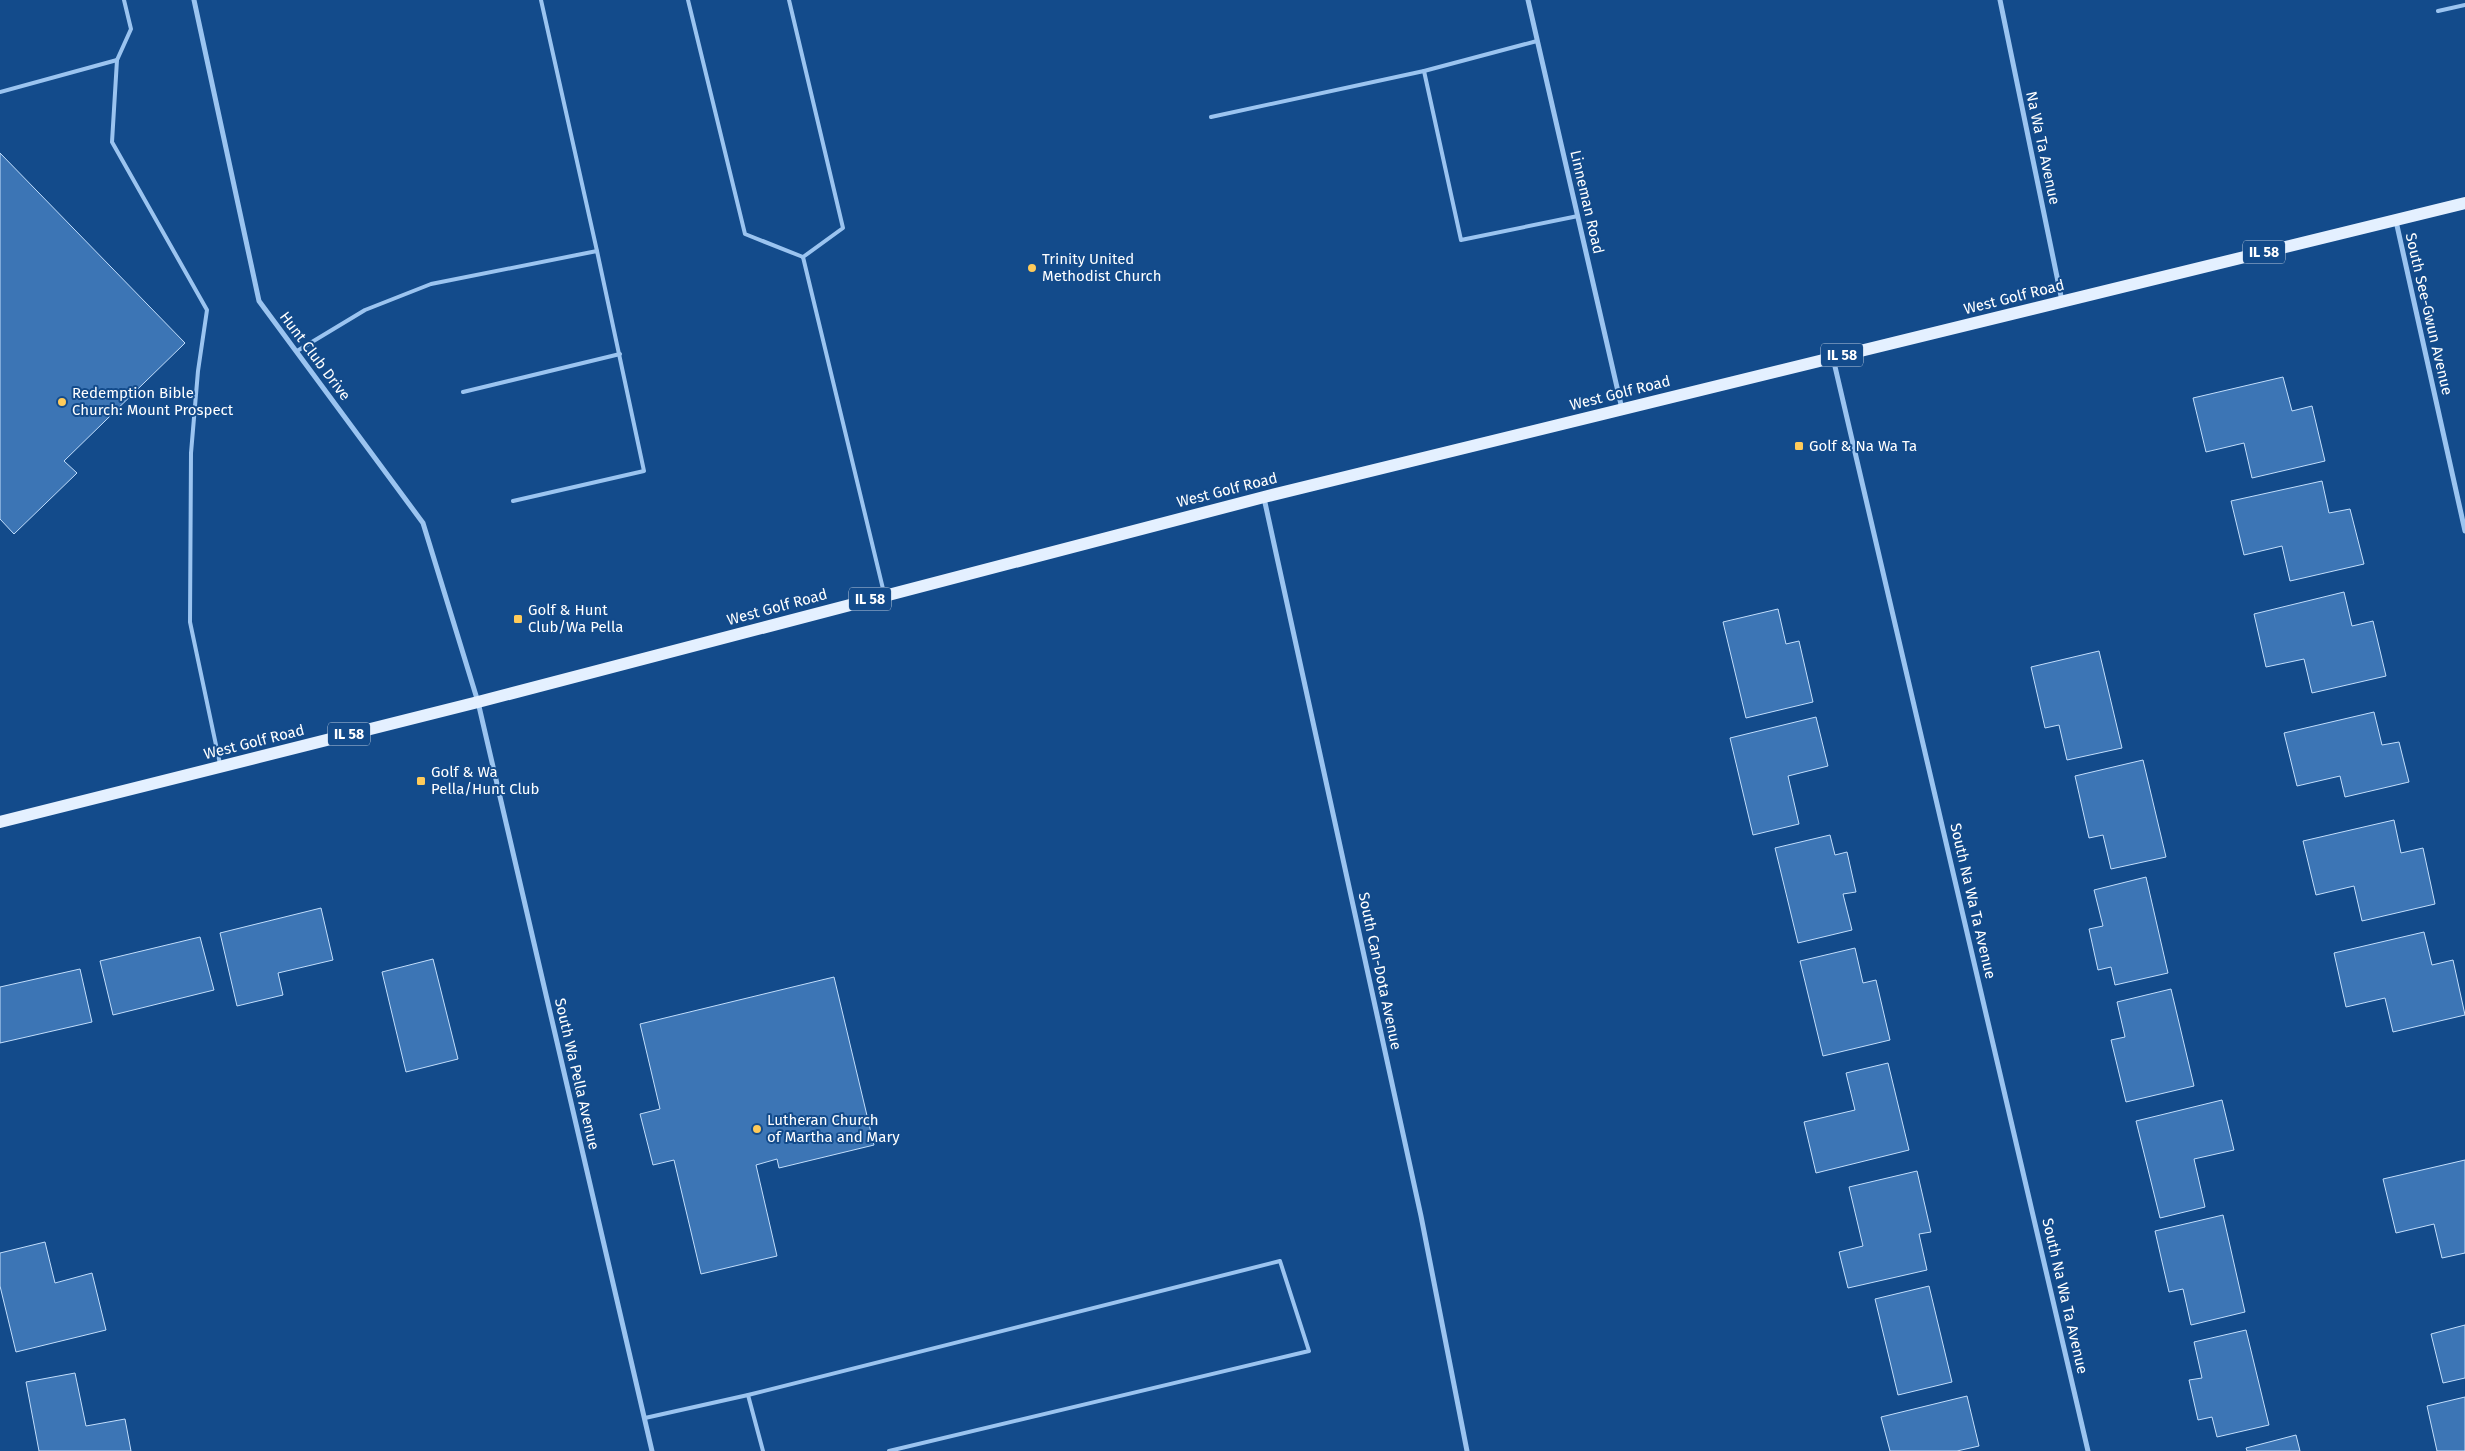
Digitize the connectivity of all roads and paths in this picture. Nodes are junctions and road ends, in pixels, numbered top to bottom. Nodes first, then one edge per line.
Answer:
1 (124, 0) edge
2 (194, 0) edge
3 (541, 0) edge
4 (688, 0) edge
5 (789, 0) edge
6 (1528, 0) edge
7 (2000, 0) edge
8 (2465, 5) edge
9 (2438, 11) dead end
10 (1537, 41) junction
11 (117, 60) junction
12 (1424, 71) junction
13 (0, 92) edge
14 (1211, 117) dead end
15 (2465, 203) edge
16 (1578, 216) junction
17 (2396, 220) junction
18 (597, 250) junction
19 (803, 257) junction
20 (2062, 302) junction
21 (297, 352) junction
22 (620, 354) junction
23 (1833, 358) junction
24 (463, 392) dead end
25 (1622, 409) junction
26 (1264, 497) junction
27 (513, 501) dead end
28 (2465, 530) edge
29 (885, 596) junction
30 (478, 702) junction
31 (221, 767) junction
32 (1, 820) edge
33 (748, 1395) junction
34 (644, 1418) junction
35 (652, 1451) edge
36 (764, 1451) edge
37 (889, 1451) edge
38 (1467, 1451) edge
39 (2088, 1451) edge

1 - 11 lane
2 - 21 street, Hunt Club Drive
3 - 18 lane
4 - 19 lane
5 - 19 lane
6 - 10 street, Linneman Road
7 - 20 street, Na Wa Ta Avenue
8 - 9 lane
10 - 12 lane
10 - 16 street, Linneman Road
11 - 13 lane
11 - 31 lane
12 - 14 lane
12 - 16 lane
15 - 17 main road, West Golf Road / IL 58
16 - 25 street, Linneman Road
17 - 20 main road, West Golf Road / IL 58
17 - 28 street, South See-Gwun Avenue
18 - 21 lane
18 - 22 lane
19 - 29 lane
20 - 23 main road, West Golf Road / IL 58
21 - 30 street, Hunt Club Drive
22 - 24 lane
22 - 27 lane
23 - 25 main road, West Golf Road / IL 58
23 - 39 street, South Na Wa Ta Avenue
25 - 26 main road, West Golf Road / IL 58
26 - 29 main road, West Golf Road / IL 58
26 - 38 street, South Can-Dota Avenue
29 - 30 main road, West Golf Road / IL 58
30 - 31 main road, West Golf Road / IL 58
30 - 34 street, South Wa Pella Avenue
31 - 32 main road, West Golf Road / IL 58
33 - 34 lane
33 - 36 lane
33 - 37 lane
34 - 35 street, South Wa Pella Avenue

